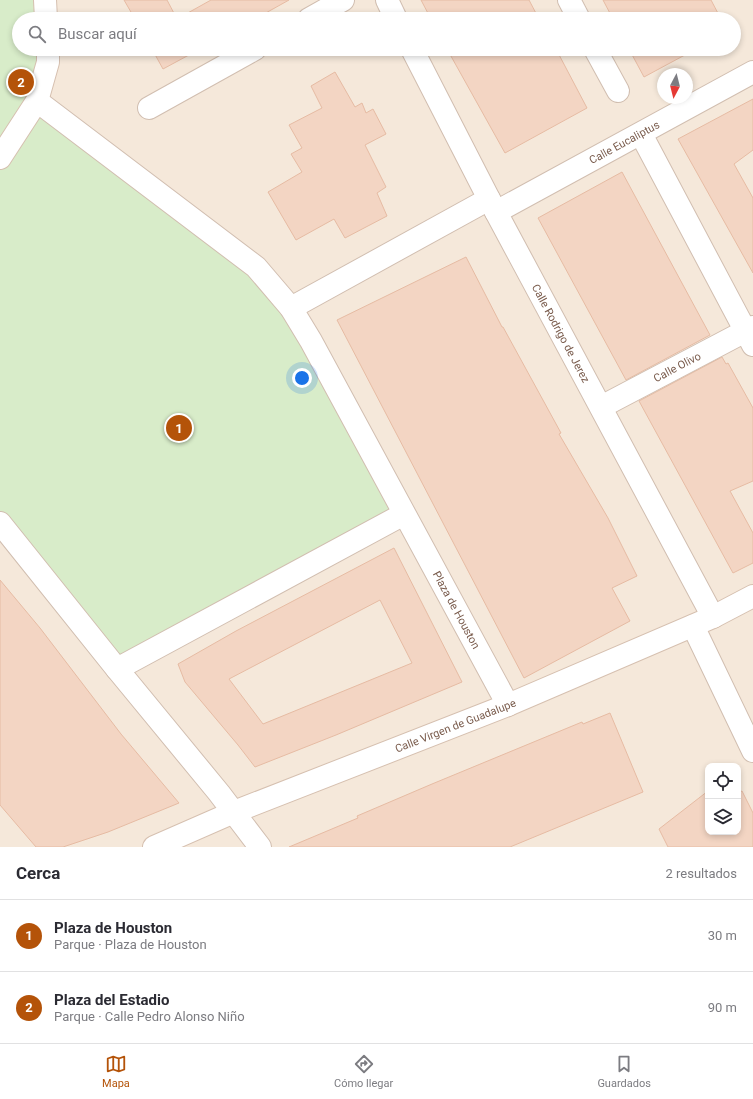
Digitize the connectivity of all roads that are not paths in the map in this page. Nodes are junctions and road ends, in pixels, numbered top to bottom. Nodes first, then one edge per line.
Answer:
1 (45, 0) edge
2 (343, 0) edge
3 (386, 0) edge
4 (569, 0) edge
5 (46, 12) edge
6 (322, 12) edge
7 (392, 12) edge
8 (575, 12) edge
9 (48, 56) edge
10 (242, 56) edge
11 (416, 56) edge
12 (599, 56) edge
13 (753, 72) edge
14 (618, 91) dead end
15 (37, 101) junction
16 (149, 108) dead end
17 (641, 134) junction
18 (0, 158) edge
19 (493, 206) junction
20 (291, 308) junction
21 (750, 334) edge
22 (601, 407) junction
23 (404, 514) junction
24 (0, 523) edge
25 (753, 596) edge
26 (713, 617) junction
27 (693, 626) junction
28 (117, 669) junction
29 (508, 705) junction
30 (753, 751) edge
31 (234, 812) junction
32 (154, 847) edge
33 (260, 847) edge

1 - 5 street
2 - 6 street
3 - 7 street
4 - 8 street
9 - 15 street
10 - 16 street
11 - 19 street, Calle Rodrigo de Jerez
12 - 14 street
13 - 17 street, Calle Eucaliptus
15 - 18 street
15 - 20 street, Plaza de Houston
17 - 19 street, Calle Eucaliptus
17 - 21 street
19 - 20 street, Calle Eucaliptus
19 - 22 street, Calle Rodrigo de Jerez
20 - 23 street, Plaza de Houston
21 - 22 street, Calle Olivo
22 - 26 street, Calle Rodrigo de Jerez
23 - 28 street
23 - 29 street, Plaza de Houston
24 - 28 street
25 - 26 street, Calle Virgen de Guadalupe
26 - 27 street, Calle Virgen de Guadalupe
27 - 29 street, Calle Virgen de Guadalupe
27 - 30 street
28 - 31 street
29 - 31 street, Calle Virgen de Guadalupe
31 - 32 street, Calle Virgen de Guadalupe
31 - 33 street

